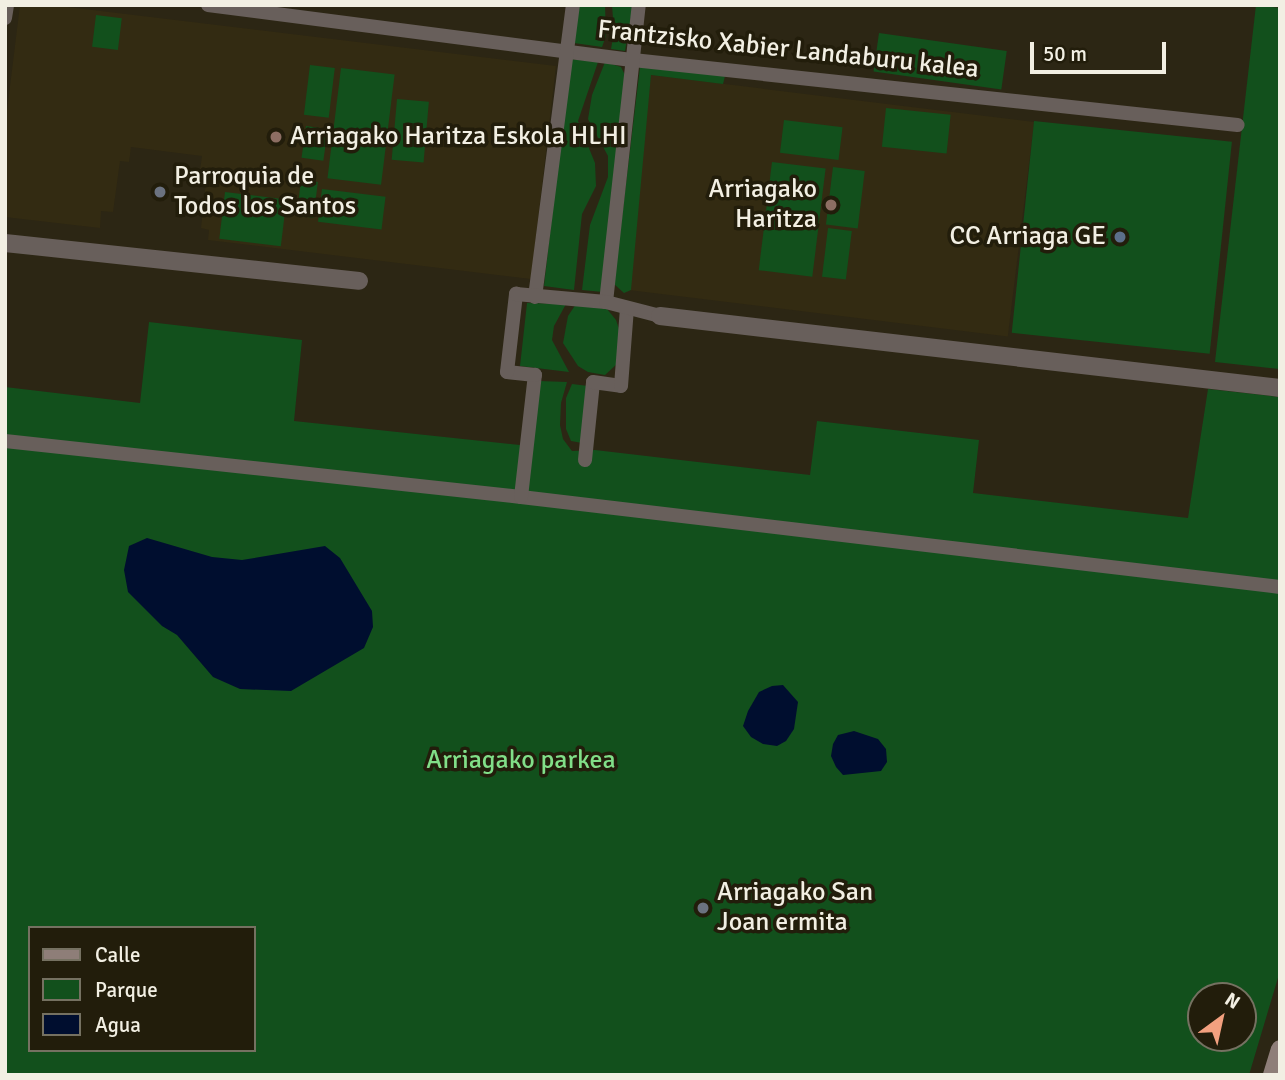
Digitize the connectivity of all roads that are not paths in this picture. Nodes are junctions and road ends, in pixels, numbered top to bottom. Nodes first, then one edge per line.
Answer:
1 (7, 5) edge
2 (208, 5) edge
3 (573, 5) edge
4 (639, 5) edge
5 (5, 18) edge
6 (569, 51) junction
7 (633, 60) junction
8 (1238, 125) dead end
9 (5, 243) edge
10 (359, 281) dead end
11 (535, 297) junction
12 (606, 302) junction
13 (627, 308) junction
14 (660, 316) joint
15 (1280, 388) edge
16 (5, 441) edge
17 (585, 460) dead end
18 (521, 497) junction
19 (1280, 587) edge
20 (1280, 1049) edge
21 (1280, 1058) edge
22 (1274, 1075) edge

1 - 5 street
2 - 6 street, Frantzisko Xabier Landaburu kalea
3 - 6 street
4 - 7 street
6 - 7 street, Frantzisko Xabier Landaburu kalea
6 - 11 street
7 - 8 street, Frantzisko Xabier Landaburu kalea
7 - 12 street
9 - 10 street
11 - 12 street
11 - 18 street
12 - 13 street
13 - 14 street
13 - 17 street
14 - 15 street
16 - 18 street
18 - 19 street
20 - 22 main road
21 - 22 street

